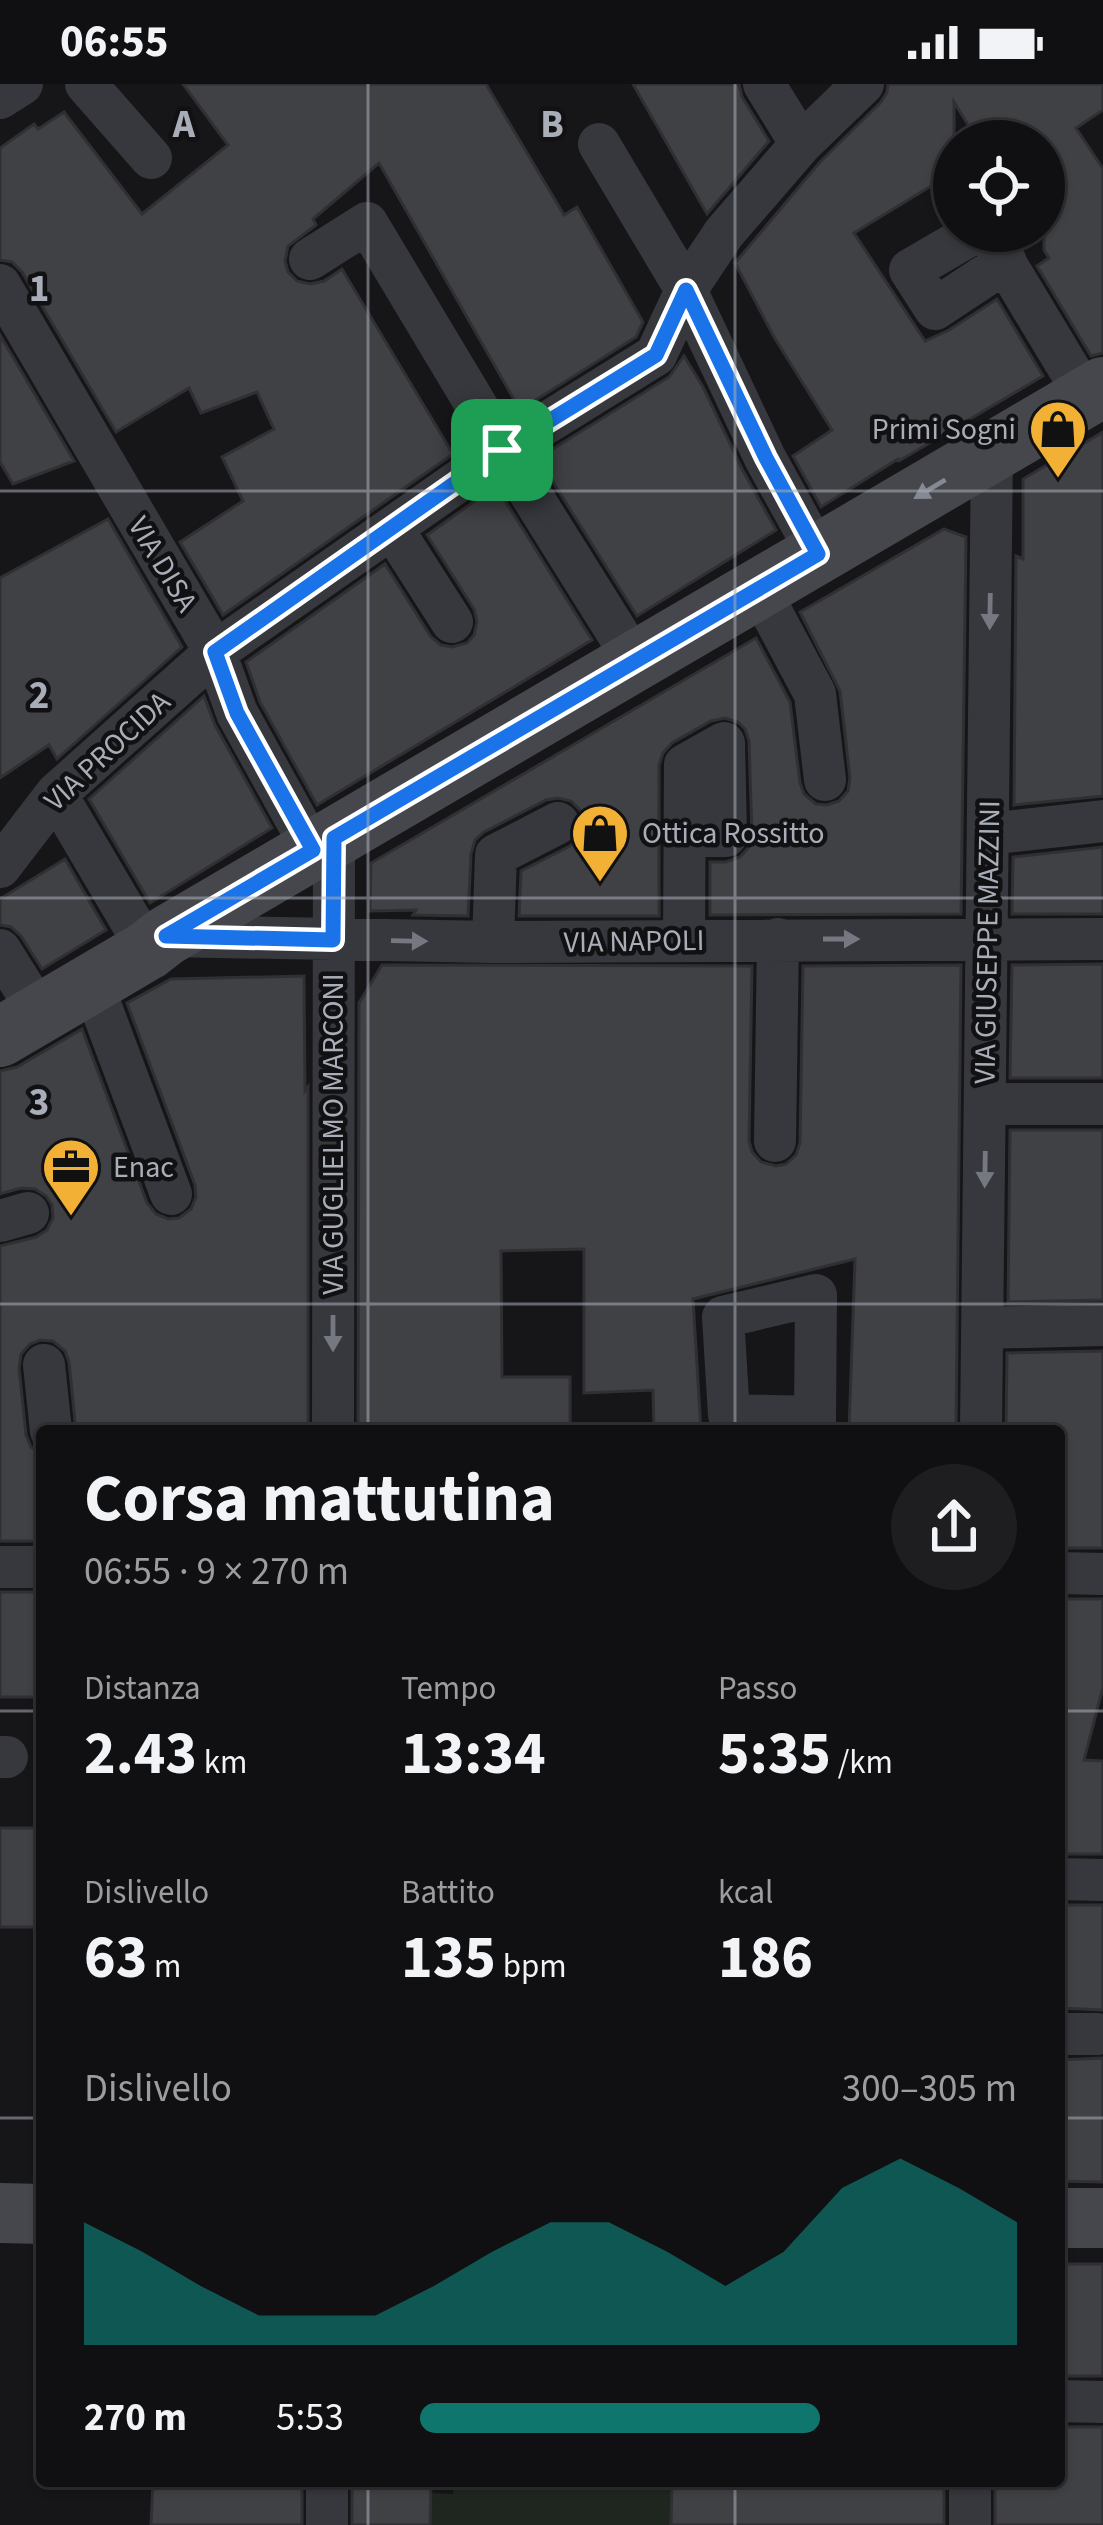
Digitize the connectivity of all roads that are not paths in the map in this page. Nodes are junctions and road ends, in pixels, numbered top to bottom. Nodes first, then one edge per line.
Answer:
1 (22, 84) edge
2 (86, 84) edge
3 (764, 84) edge
4 (863, 84) edge
5 (0, 98) edge
6 (598, 144) dead end
7 (801, 144) junction
8 (151, 158) dead end
9 (981, 252) edge
10 (998, 252) edge
11 (310, 259) dead end
12 (910, 270) dead end
13 (0, 285) edge
14 (686, 290) junction
15 (1095, 392) edge
16 (502, 450) junction
17 (992, 452) junction
18 (392, 529) junction
19 (818, 554) junction
20 (758, 590) junction
21 (452, 622) dead end
22 (215, 652) junction
23 (635, 661) junction
24 (724, 743) dead end
25 (825, 780) dead end
26 (56, 794) junction
27 (1103, 821) edge
28 (558, 823) dead end
29 (988, 834) junction
30 (323, 844) junction
31 (0, 867) edge
32 (778, 939) junction
33 (987, 939) junction
34 (1103, 939) edge
35 (333, 940) junction
36 (684, 941) junction
37 (493, 942) junction
38 (157, 943) junction
39 (0, 950) edge
40 (92, 983) junction
41 (20, 1025) edge
42 (986, 1104) junction
43 (1103, 1105) edge
44 (775, 1141) dead end
45 (171, 1194) dead end
46 (1103, 1324) edge
47 (982, 1328) junction
48 (44, 1364) dead end
49 (815, 1424) edge
50 (50, 1425) edge
51 (333, 1425) edge
52 (981, 1425) edge
53 (0, 1567) edge
54 (36, 1567) edge
55 (1065, 1574) edge
56 (1103, 1574) edge
57 (1065, 1879) edge
58 (1103, 1880) edge
59 (0, 2213) edge
60 (36, 2214) edge
61 (1065, 2218) edge
62 (1103, 2218) edge
63 (1065, 2401) edge
64 (1103, 2402) edge
65 (327, 2487) edge
66 (970, 2487) edge
67 (327, 2525) edge
68 (970, 2525) edge

1 - 5 street
2 - 8 street
3 - 7 street
4 - 7 street, VIA PROCIDA
6 - 14 street
7 - 14 street, VIA PROCIDA
9 - 12 street
10 - 15 street
11 - 16 street
13 - 22 street, VIA DISA
14 - 16 street, VIA PROCIDA
14 - 19 street
15 - 17 main road
16 - 18 street, VIA PROCIDA
16 - 23 street
17 -> 19 main road
17 -> 29 street, VIA GIUSEPPE MAZZINI
18 - 21 street
18 - 22 street, VIA PROCIDA
19 - 20 main road
20 - 23 main road
20 - 25 street
22 - 26 street, VIA PROCIDA
22 - 30 street, VIA DISA
23 - 30 main road
24 - 36 street
26 - 31 street, VIA PROCIDA
26 - 38 street
27 - 29 street
28 - 37 street
29 - 33 street, VIA GIUSEPPE MAZZINI
30 - 35 street, VIA GUGLIELMO MARCONI
30 - 38 main road
32 -> 33 street, VIA NAPOLI
32 - 36 street, VIA NAPOLI
32 - 44 street
33 - 34 street, VIA NAPOLI
33 - 42 street, VIA GIUSEPPE MAZZINI
35 -> 37 street, VIA NAPOLI
35 - 38 street, VIA NAPOLI
35 -> 51 street, VIA GUGLIELMO MARCONI
36 - 37 street, VIA NAPOLI
38 - 40 main road
39 - 41 street
40 - 41 main road
40 - 45 street
42 - 43 street
42 -> 47 street, VIA GIUSEPPE MAZZINI
46 - 47 street
47 - 52 street, VIA GIUSEPPE MAZZINI
48 - 50 street
49 - 49 street
53 - 54 street
55 - 56 street
57 - 58 street
59 - 60 main road
61 - 62 main road
63 - 64 street
65 - 67 street
66 - 68 street

